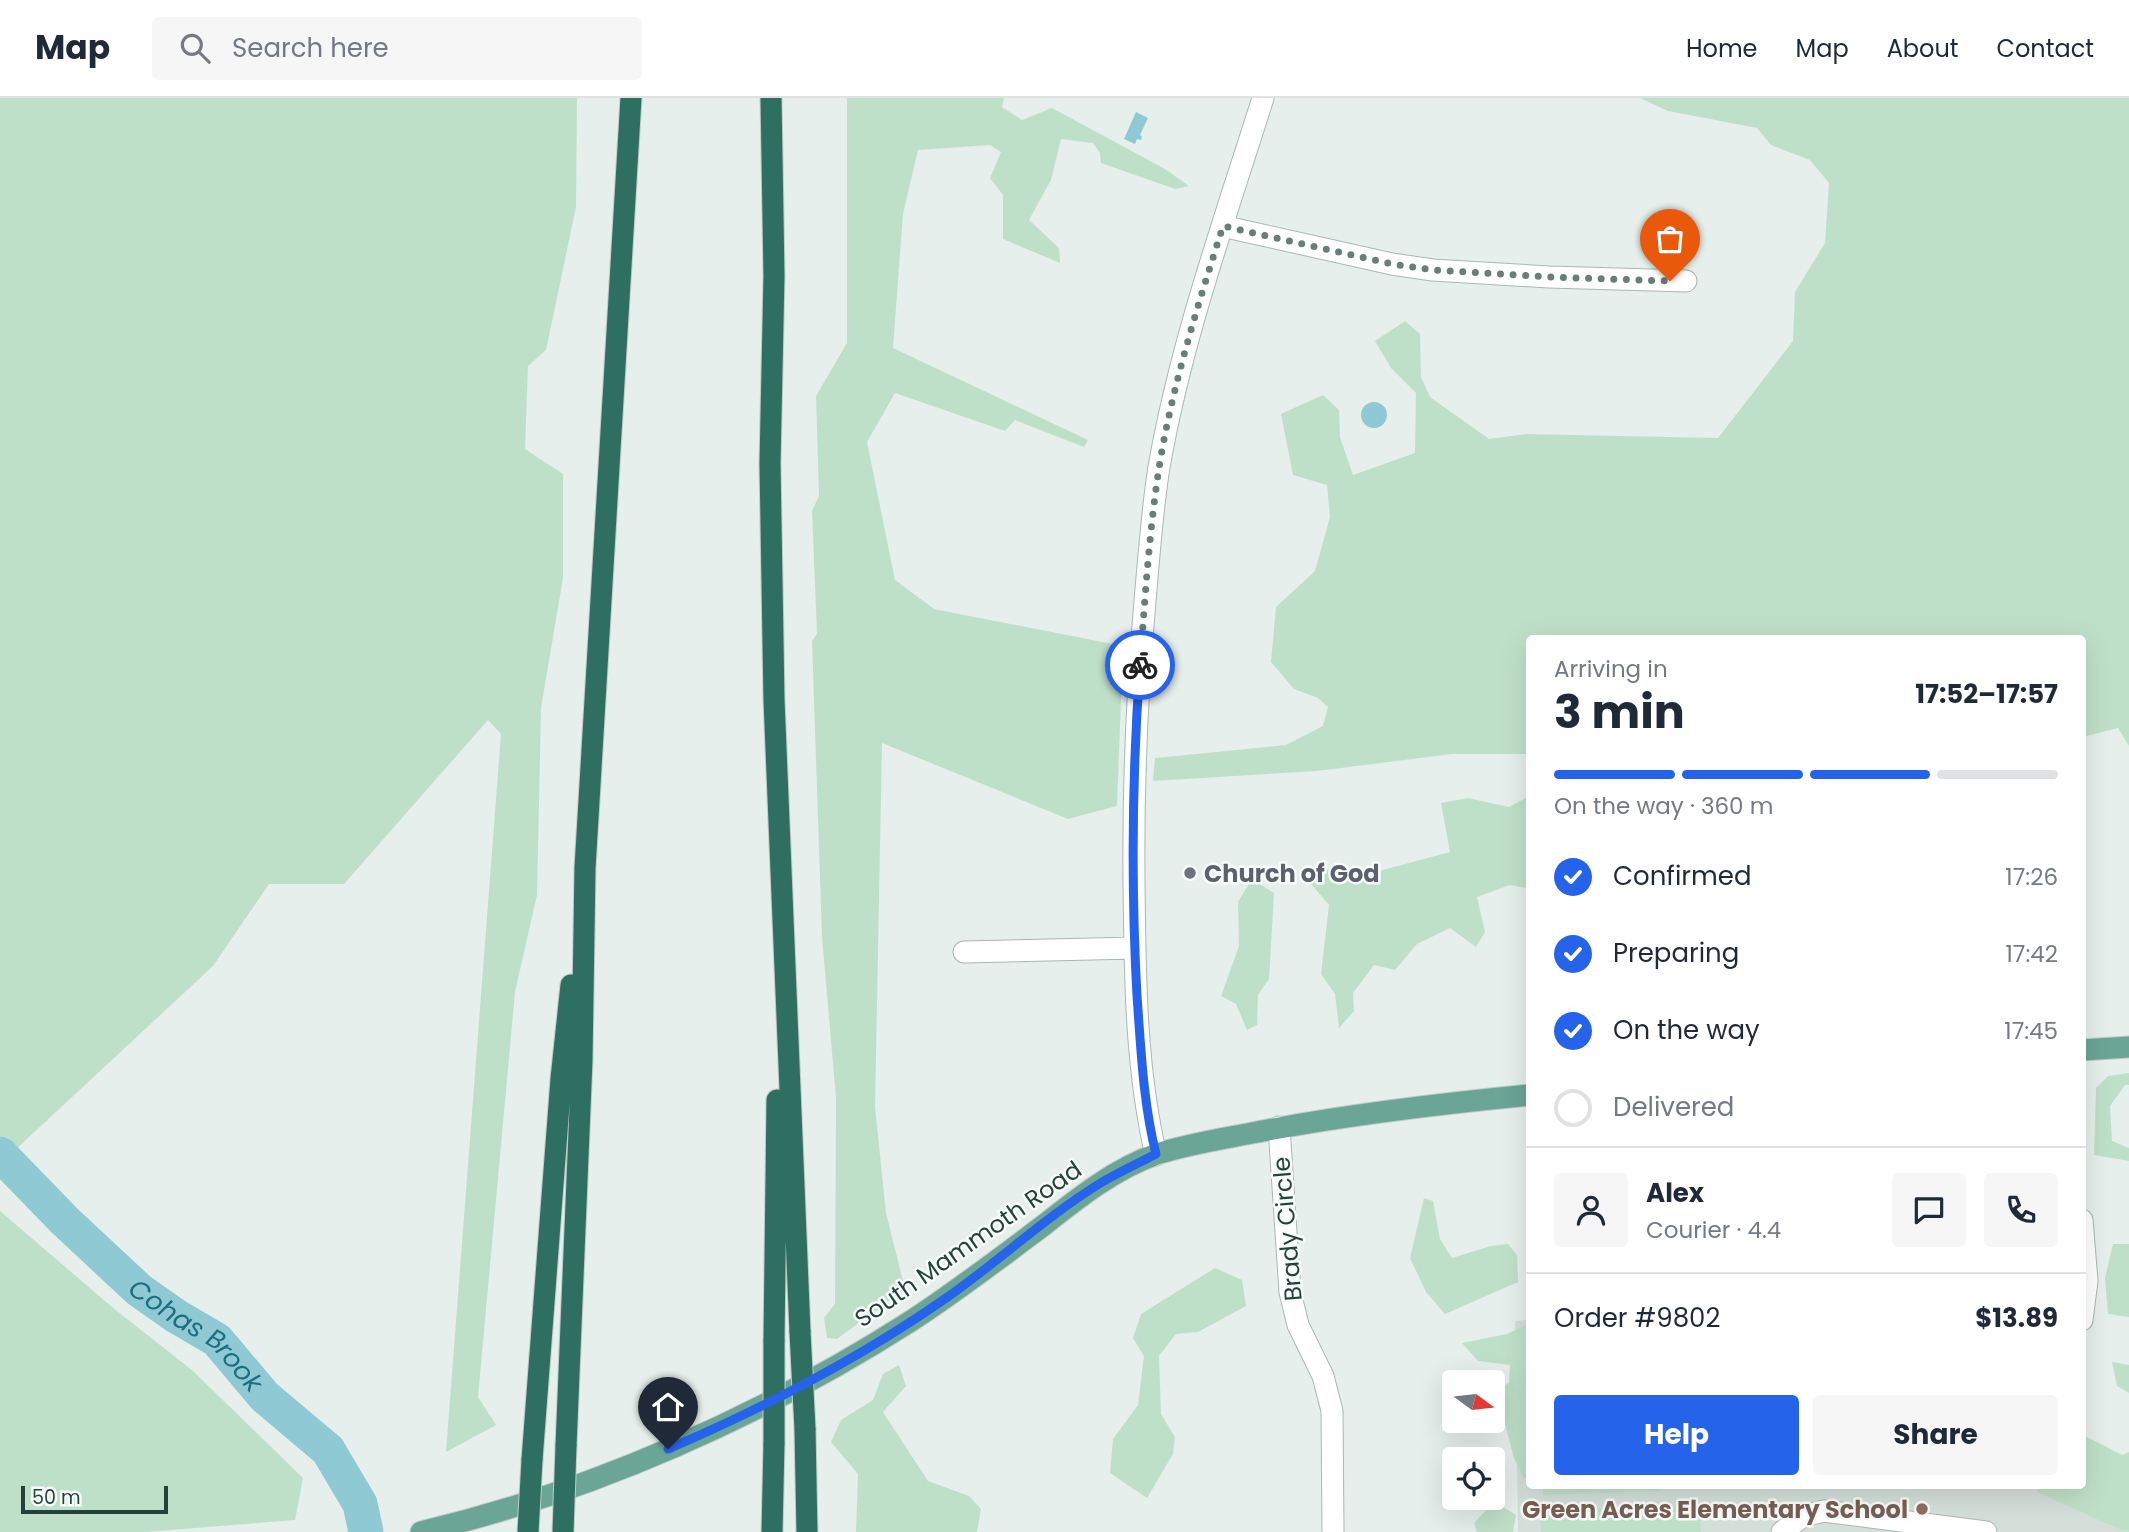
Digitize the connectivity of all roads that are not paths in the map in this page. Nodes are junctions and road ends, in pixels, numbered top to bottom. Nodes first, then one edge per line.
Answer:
1 (631, 98) edge
2 (771, 98) edge
3 (1263, 98) edge
4 (1223, 226) junction
5 (1686, 281) dead end
6 (585, 868) junction
7 (780, 878) junction
8 (1135, 948) junction
9 (964, 952) dead end
10 (2129, 1047) edge
11 (2086, 1050) edge
12 (1526, 1095) edge
13 (1279, 1128) junction
14 (1156, 1154) junction
15 (2086, 1269) edge
16 (2086, 1289) edge
17 (421, 1532) edge
18 (528, 1532) edge
19 (563, 1532) edge
20 (772, 1532) edge
21 (807, 1532) edge
22 (1333, 1532) edge
23 (1782, 1532) edge
24 (1986, 1532) edge

1 - 6 highway
2 - 7 highway
3 - 4 street
4 - 5 street
4 - 8 street
6 - 18 highway, bridge
6 - 19 highway, bridge
7 - 20 highway, bridge
7 - 21 highway, bridge
8 - 9 street
8 - 14 street
10 - 11 main road
12 - 13 main road, South Mammoth Road
13 - 14 main road, South Mammoth Road
13 - 22 street, Brady Circle
14 - 17 main road, South Mammoth Road
15 - 16 street
23 - 24 street

